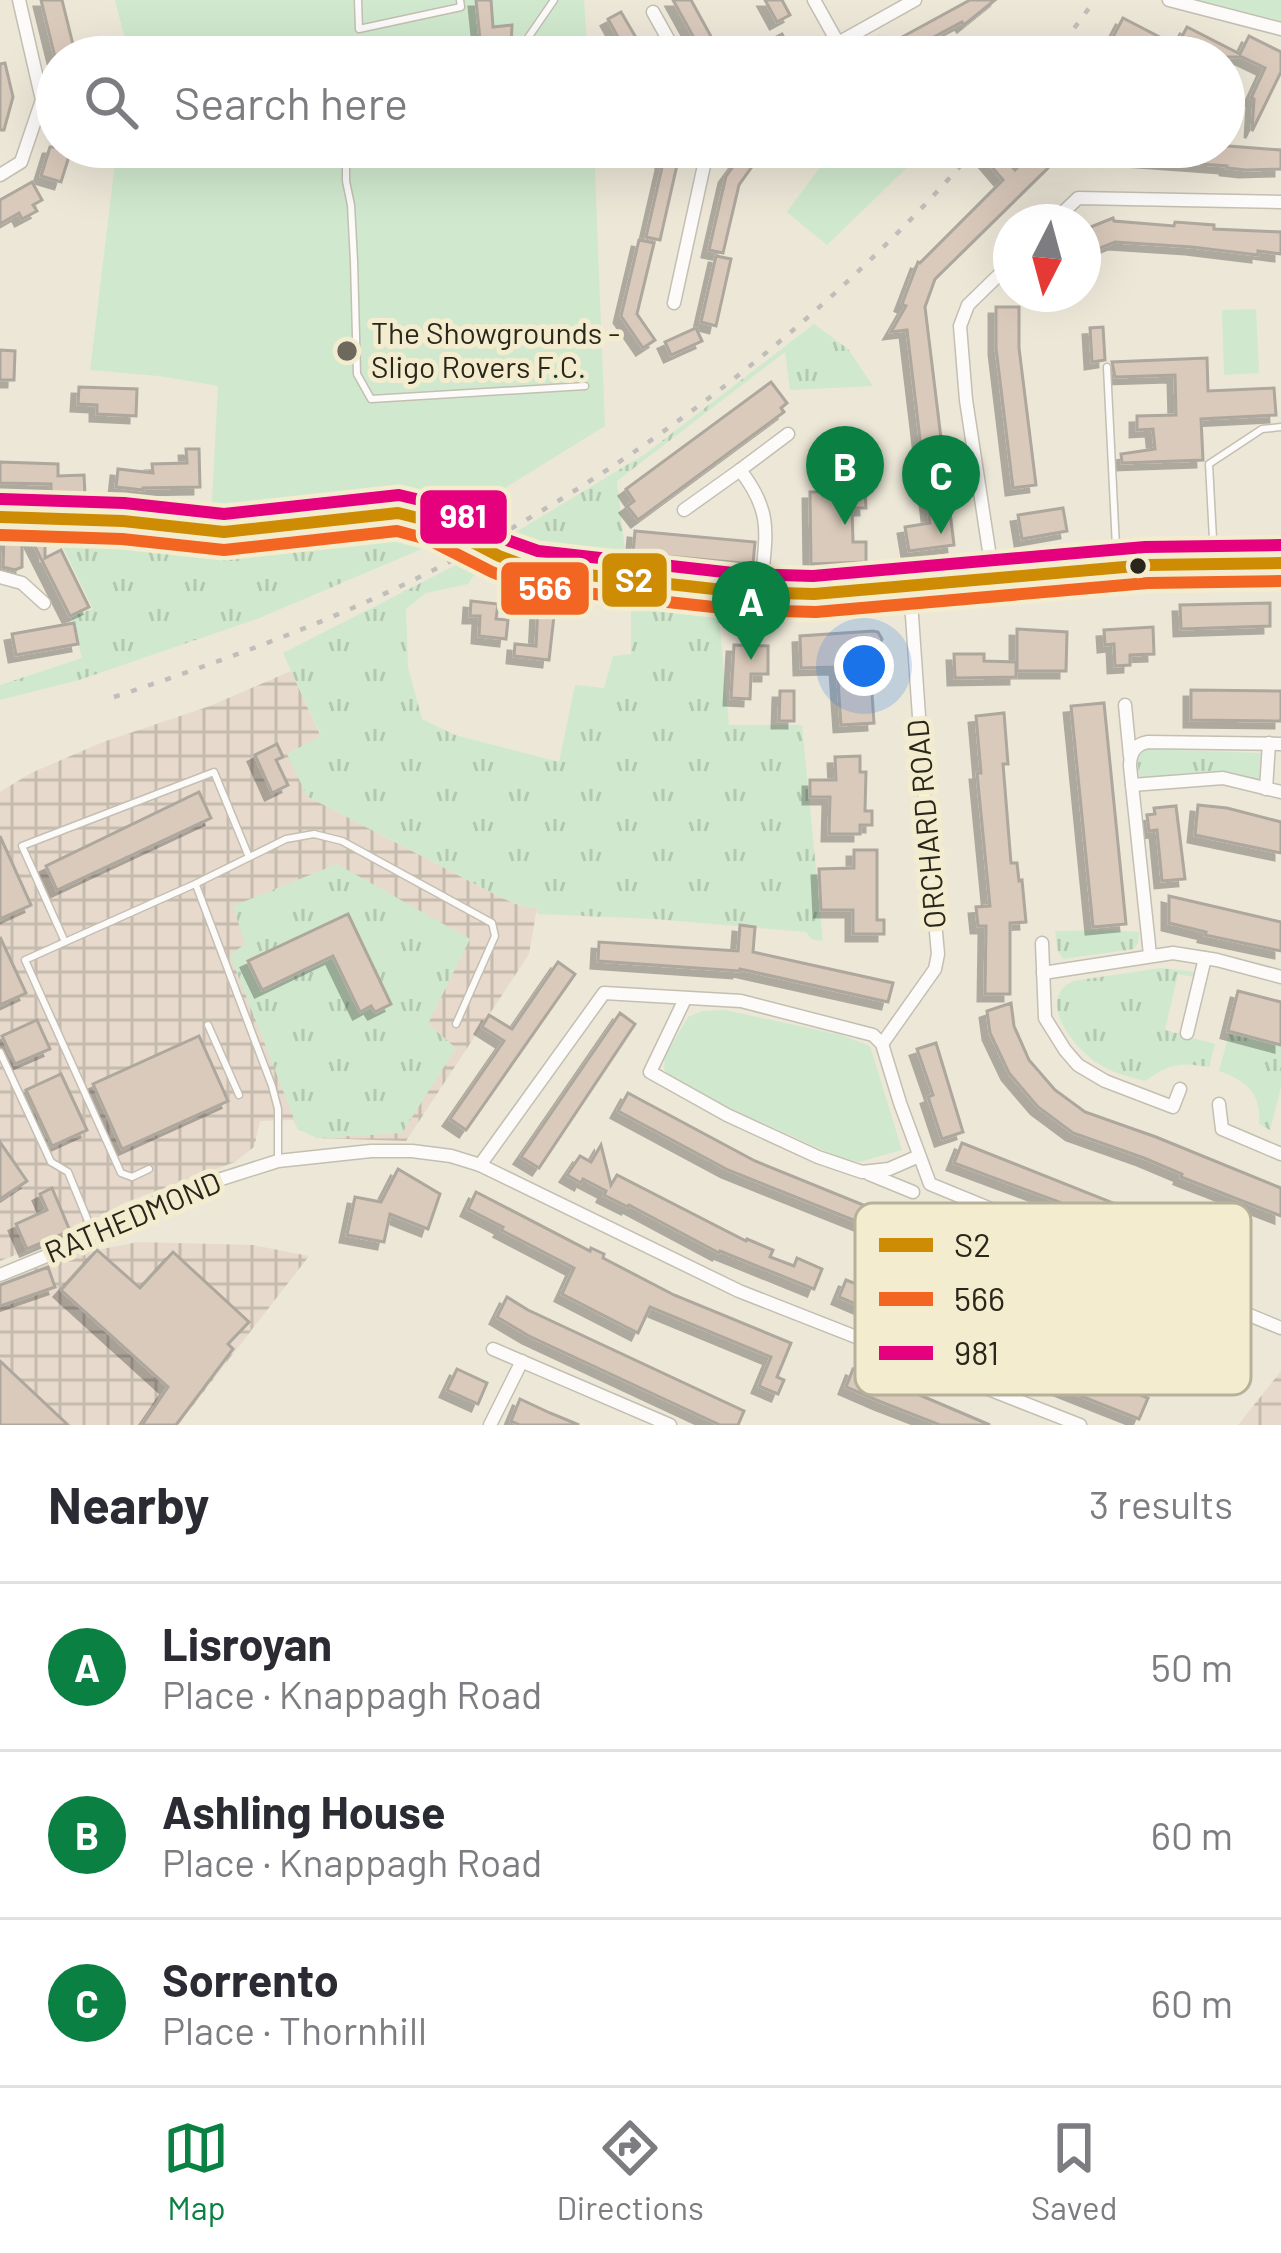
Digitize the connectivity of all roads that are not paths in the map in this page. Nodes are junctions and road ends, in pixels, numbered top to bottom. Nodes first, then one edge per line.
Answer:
1 (19, 0) edge
2 (358, 0) edge
3 (460, 0) edge
4 (554, 0) edge
5 (814, 0) edge
6 (915, 0) edge
7 (1169, 0) edge
8 (653, 12) dead end
9 (1281, 29) edge
10 (529, 36) edge
11 (666, 36) edge
12 (834, 36) edge
13 (851, 36) edge
14 (36, 74) edge
15 (36, 118) edge
16 (346, 168) edge
17 (703, 168) edge
18 (0, 175) edge
19 (1281, 202) edge
20 (1071, 204) edge
21 (993, 281) edge
22 (674, 303) dead end
23 (1107, 367) dead end
24 (585, 386) dead end
25 (1281, 427) edge
26 (788, 434) dead end
27 (740, 470) junction
28 (684, 510) dead end
29 (0, 517) edge
30 (1281, 563) edge
31 (1214, 564) junction
32 (1117, 568) junction
33 (0, 577) edge
34 (992, 578) junction
35 (910, 587) junction
36 (761, 592) junction
37 (44, 603) dead end
38 (1125, 705) dead end
39 (1275, 743) edge
40 (1130, 757) junction
41 (1132, 785) junction
42 (1274, 791) edge
43 (249, 857) junction
44 (195, 884) junction
45 (65, 942) junction
46 (1042, 943) dead end
47 (1150, 955) junction
48 (1205, 958) junction
49 (1043, 973) junction
50 (1281, 976) edge
51 (685, 999) junction
52 (456, 1024) dead end
53 (208, 1025) dead end
54 (1187, 1033) dead end
55 (882, 1045) junction
56 (0, 1052) edge
57 (1180, 1088) dead end
58 (239, 1095) dead end
59 (1219, 1104) dead end
60 (1281, 1154) edge
61 (919, 1156) junction
62 (278, 1161) junction
63 (480, 1165) junction
64 (149, 1169) dead end
65 (862, 1172) junction
66 (913, 1192) dead end
67 (973, 1203) edge
68 (93, 1233) junction
69 (0, 1275) edge
70 (1251, 1316) edge
71 (1281, 1328) edge
72 (855, 1338) edge
73 (493, 1349) dead end
74 (522, 1361) junction
75 (1001, 1395) edge
76 (663, 1423) edge
77 (490, 1425) edge
78 (1080, 1425) edge

1 - 14 street
2 - 3 lane
4 - 10 lane
5 - 12 street
6 - 13 street
7 - 9 street
8 - 11 street
15 - 18 street
16 - 24 lane
17 - 22 street
19 - 20 street
21 - 34 street
23 - 32 lane
25 - 31 lane
26 - 27 street
27 - 28 street
27 - 36 street
29 - 36 main road
30 - 31 main road
31 - 32 main road
32 - 34 main road
33 - 37 street
34 - 35 main road
35 - 36 main road
35 - 55 street, ORCHARD ROAD
38 - 40 street
39 - 40 street
39 - 42 street
40 - 41 street
41 - 42 street
41 - 47 street
43 - 44 lane
43 - 45 lane
43 - 52 lane
44 - 45 lane
44 - 62 lane
45 - 64 lane
46 - 49 street
47 - 48 street
47 - 49 street
48 - 50 street
48 - 54 street
49 - 57 street
51 - 55 street
51 - 63 street
51 - 65 street
53 - 58 lane
55 - 61 street
56 - 68 lane
59 - 60 street
61 - 65 street
61 - 67 street
62 - 63 street, RATHEDMOND
62 - 68 street, RATHEDMOND
63 - 72 street, RATHEDMOND
65 - 66 street
68 - 69 street, RATHEDMOND
70 - 71 street
73 - 74 street
74 - 76 street
74 - 77 street
75 - 78 street, RATHEDMOND

